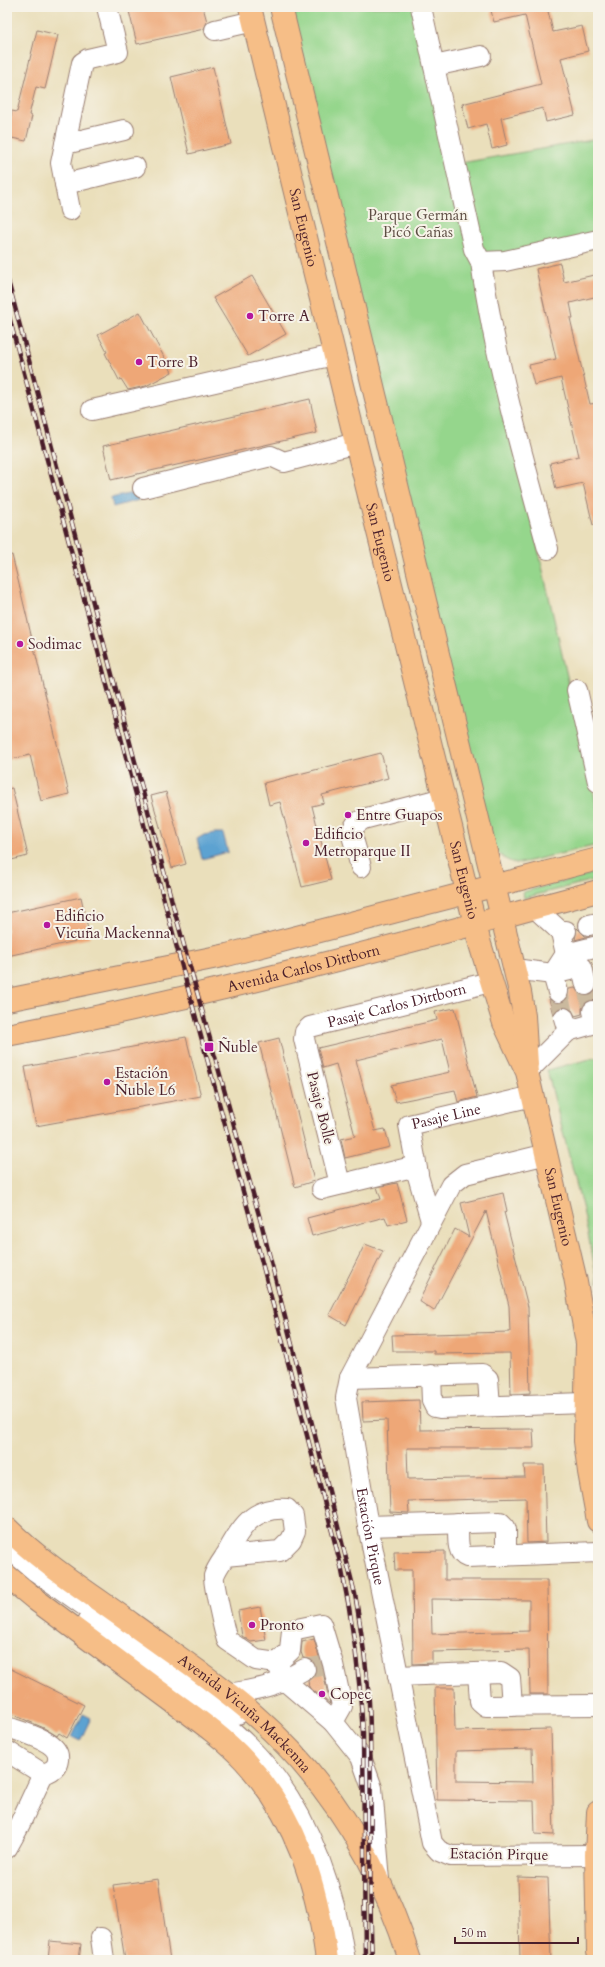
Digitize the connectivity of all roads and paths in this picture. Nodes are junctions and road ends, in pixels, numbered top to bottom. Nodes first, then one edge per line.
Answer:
1 (107, 7) edge
2 (281, 7) edge
3 (421, 7) edge
4 (252, 14) edge
5 (215, 30) dead end
6 (481, 56) dead end
7 (434, 66) junction
8 (124, 130) dead end
9 (65, 144) junction
10 (316, 156) junction
11 (288, 164) junction
12 (135, 167) dead end
13 (65, 184) junction
14 (328, 204) junction
15 (70, 210) dead end
16 (300, 212) junction
17 (598, 240) edge
18 (480, 262) junction
19 (334, 355) junction
20 (92, 410) dead end
21 (356, 443) junction
22 (143, 488) dead end
23 (548, 549) dead end
24 (577, 690) dead end
25 (598, 782) edge
26 (444, 798) junction
27 (598, 859) edge
28 (361, 867) dead end
29 (494, 885) junction
30 (598, 891) edge
31 (468, 892) junction
32 (535, 908) junction
33 (501, 917) junction
34 (476, 923) junction
35 (598, 946) edge
36 (598, 951) edge
37 (566, 954) junction
38 (514, 969) junction
39 (490, 982) junction
40 (556, 983) junction
41 (7, 1000) edge
42 (593, 1011) tunnel mouth
43 (305, 1032) joint
44 (7, 1035) edge
45 (527, 1072) junction
46 (532, 1096) junction
47 (547, 1154) junction
48 (418, 1174) junction
49 (431, 1221) junction
50 (587, 1343) junction
51 (598, 1374) edge
52 (431, 1375) junction
53 (350, 1378) junction
54 (585, 1403) junction
55 (490, 1406) junction
56 (598, 1522) edge
57 (458, 1523) junction
58 (368, 1526) junction
59 (7, 1528) edge
60 (7, 1547) edge
61 (598, 1552) edge
62 (225, 1556) dead end
63 (506, 1556) junction
64 (7, 1559) edge
65 (10, 1581) edge
66 (305, 1669) tunnel mouth
67 (281, 1672) junction
68 (478, 1672) junction
69 (398, 1676) junction
70 (228, 1694) junction
71 (598, 1705) edge
72 (512, 1706) junction
73 (333, 1722) junction
74 (7, 1727) edge
75 (7, 1751) edge
76 (43, 1774) junction
77 (598, 1812) edge
78 (7, 1848) edge
79 (596, 1855) junction
80 (380, 1880) junction
81 (101, 1938) dead end
82 (598, 1952) edge
83 (104, 1960) edge
84 (328, 1960) edge
85 (345, 1960) edge
86 (398, 1960) edge
87 (410, 1960) edge

1 - 9 street
2 - 10 main road, San Eugenio
3 - 7 street
4 - 5 street
4 - 11 main road, San Eugenio
6 - 7 street
7 - 18 street
8 - 9 street
9 - 13 street
10 - 11 main road
10 - 14 main road, San Eugenio
11 - 16 main road, San Eugenio
12 - 13 street
13 - 15 street
14 - 16 main road
14 - 29 main road, San Eugenio
16 - 19 main road, San Eugenio
17 - 18 street
18 - 23 street
19 - 20 street
19 - 21 main road, San Eugenio
21 - 22 street
21 - 26 main road, San Eugenio
24 - 25 street
26 - 28 street
26 - 31 main road, San Eugenio
27 - 29 main road, Avenida Carlos Dittborn
29 - 31 main road, Avenida Carlos Dittborn
29 - 33 main road, San Eugenio
30 - 32 main road, Avenida Carlos Dittborn
31 - 34 main road, San Eugenio
31 - 41 main road, Avenida Carlos Dittborn
32 - 33 main road, Avenida Carlos Dittborn
32 - 37 street
33 - 34 main road, Avenida Carlos Dittborn
33 - 38 main road, San Eugenio
34 - 39 main road, San Eugenio
34 - 44 main road, Avenida Carlos Dittborn
35 - 37 street
36 - 40 street
37 - 40 street
38 - 40 street
38 - 45 main road, San Eugenio
39 - 43 street, Pasaje Carlos Dittborn
39 - 45 main road, San Eugenio
42 - 45 street
43 - 48 street, Pasaje Bolle
45 - 46 main road, San Eugenio
46 - 47 main road, San Eugenio
46 - 48 street, Pasaje Line
47 - 49 street, Estación Pirque
47 - 50 main road, San Eugenio
48 - 49 street, Pasaje Line
49 - 53 street, Estación Pirque
50 - 51 main road, San Eugenio
50 - 54 main road, San Eugenio
52 - 53 street
52 - 55 street
52 - 55 street
53 - 58 street, Estación Pirque
54 - 55 street
54 - 56 main road, San Eugenio
57 - 58 street
57 - 63 street
57 - 63 street
58 - 69 street, Estación Pirque
59 - 70 main road, Avenida Vicuña Mackenna
60 - 86 street
61 - 63 street
62 - 67 street
64 - 85 street
65 - 84 main road
66 - 67 street
67 - 70 street
67 - 73 street
67 - 73 street
68 - 69 street
68 - 72 street
68 - 72 street
69 - 79 street, Estación Pirque
70 - 80 main road, Avenida Vicuña Mackenna
71 - 72 street
73 - 80 street
74 - 76 street
75 - 76 street
76 - 78 street
77 - 79 main road
79 - 82 main road
80 - 87 main road, Avenida Vicuña Mackenna
81 - 83 street

